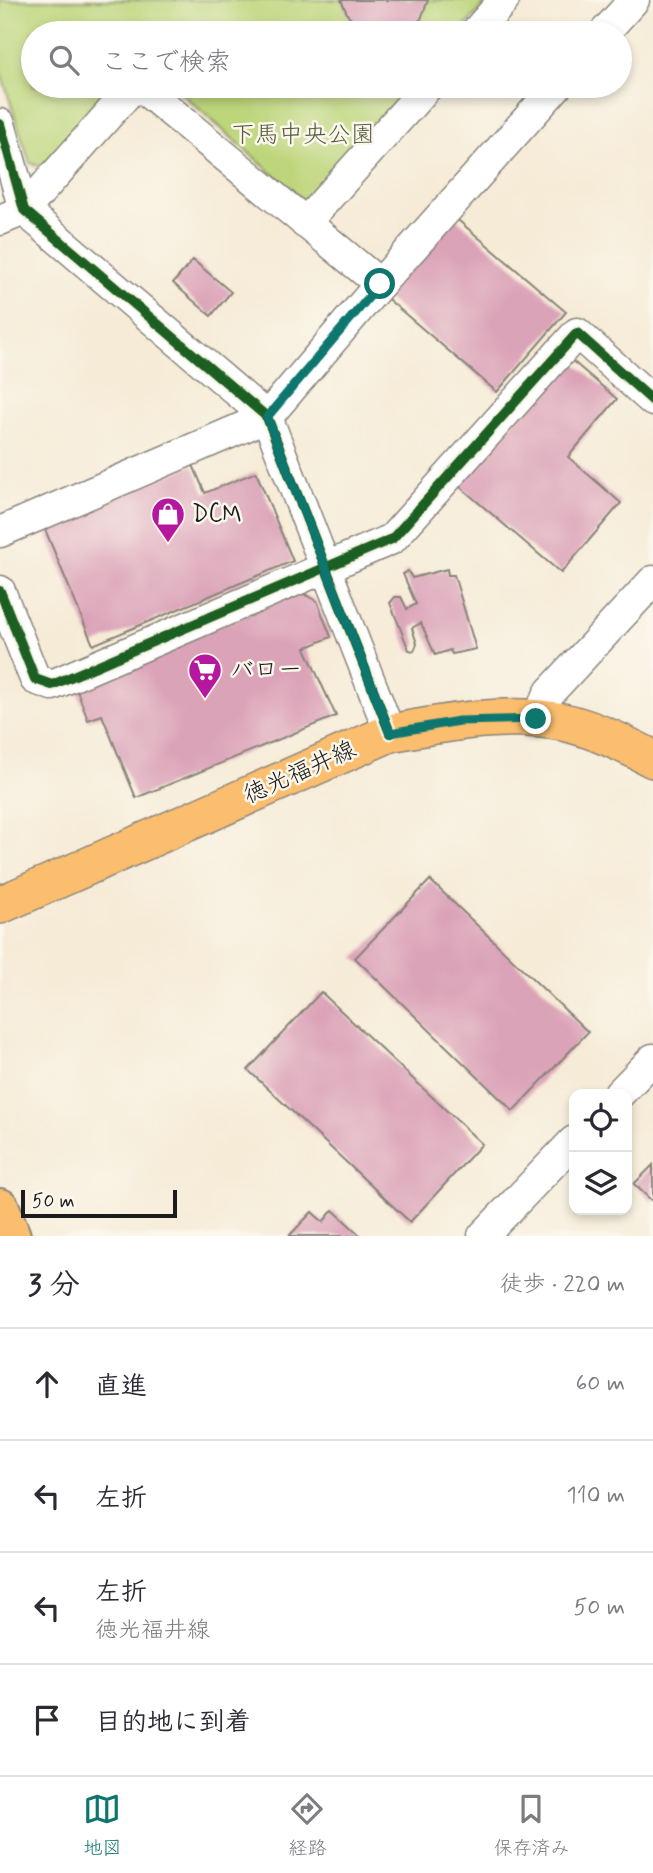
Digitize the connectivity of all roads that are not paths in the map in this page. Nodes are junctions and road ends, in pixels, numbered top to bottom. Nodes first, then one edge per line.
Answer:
1 (504, 0) edge
2 (634, 0) edge
3 (486, 21) edge
4 (615, 21) edge
5 (123, 98) edge
6 (154, 98) edge
7 (417, 98) edge
8 (546, 98) edge
9 (0, 124) edge
10 (12, 215) edge
11 (305, 223) junction
12 (380, 284) junction
13 (653, 401) edge
14 (267, 417) junction
15 (0, 532) edge
16 (326, 568) junction
17 (653, 581) edge
18 (0, 591) edge
19 (536, 719) junction
20 (390, 733) junction
21 (653, 759) edge
22 (0, 905) edge
23 (653, 1059) edge
24 (624, 1089) edge
25 (569, 1146) edge
26 (0, 1208) edge
27 (11, 1236) edge
28 (483, 1236) edge

1 - 3 street
2 - 4 street
5 - 10 street
6 - 11 street
7 - 11 street
8 - 12 street
9 - 10 street
10 - 14 street
11 - 12 street
12 - 14 street
13 - 16 street
14 - 15 street
14 - 16 street
16 - 18 street
16 - 20 street
17 - 19 street
19 - 20 main road, 徳光福井線
19 - 21 main road, 徳光福井線
20 - 22 main road, 徳光福井線
23 - 24 street
25 - 28 street
26 - 27 highway

